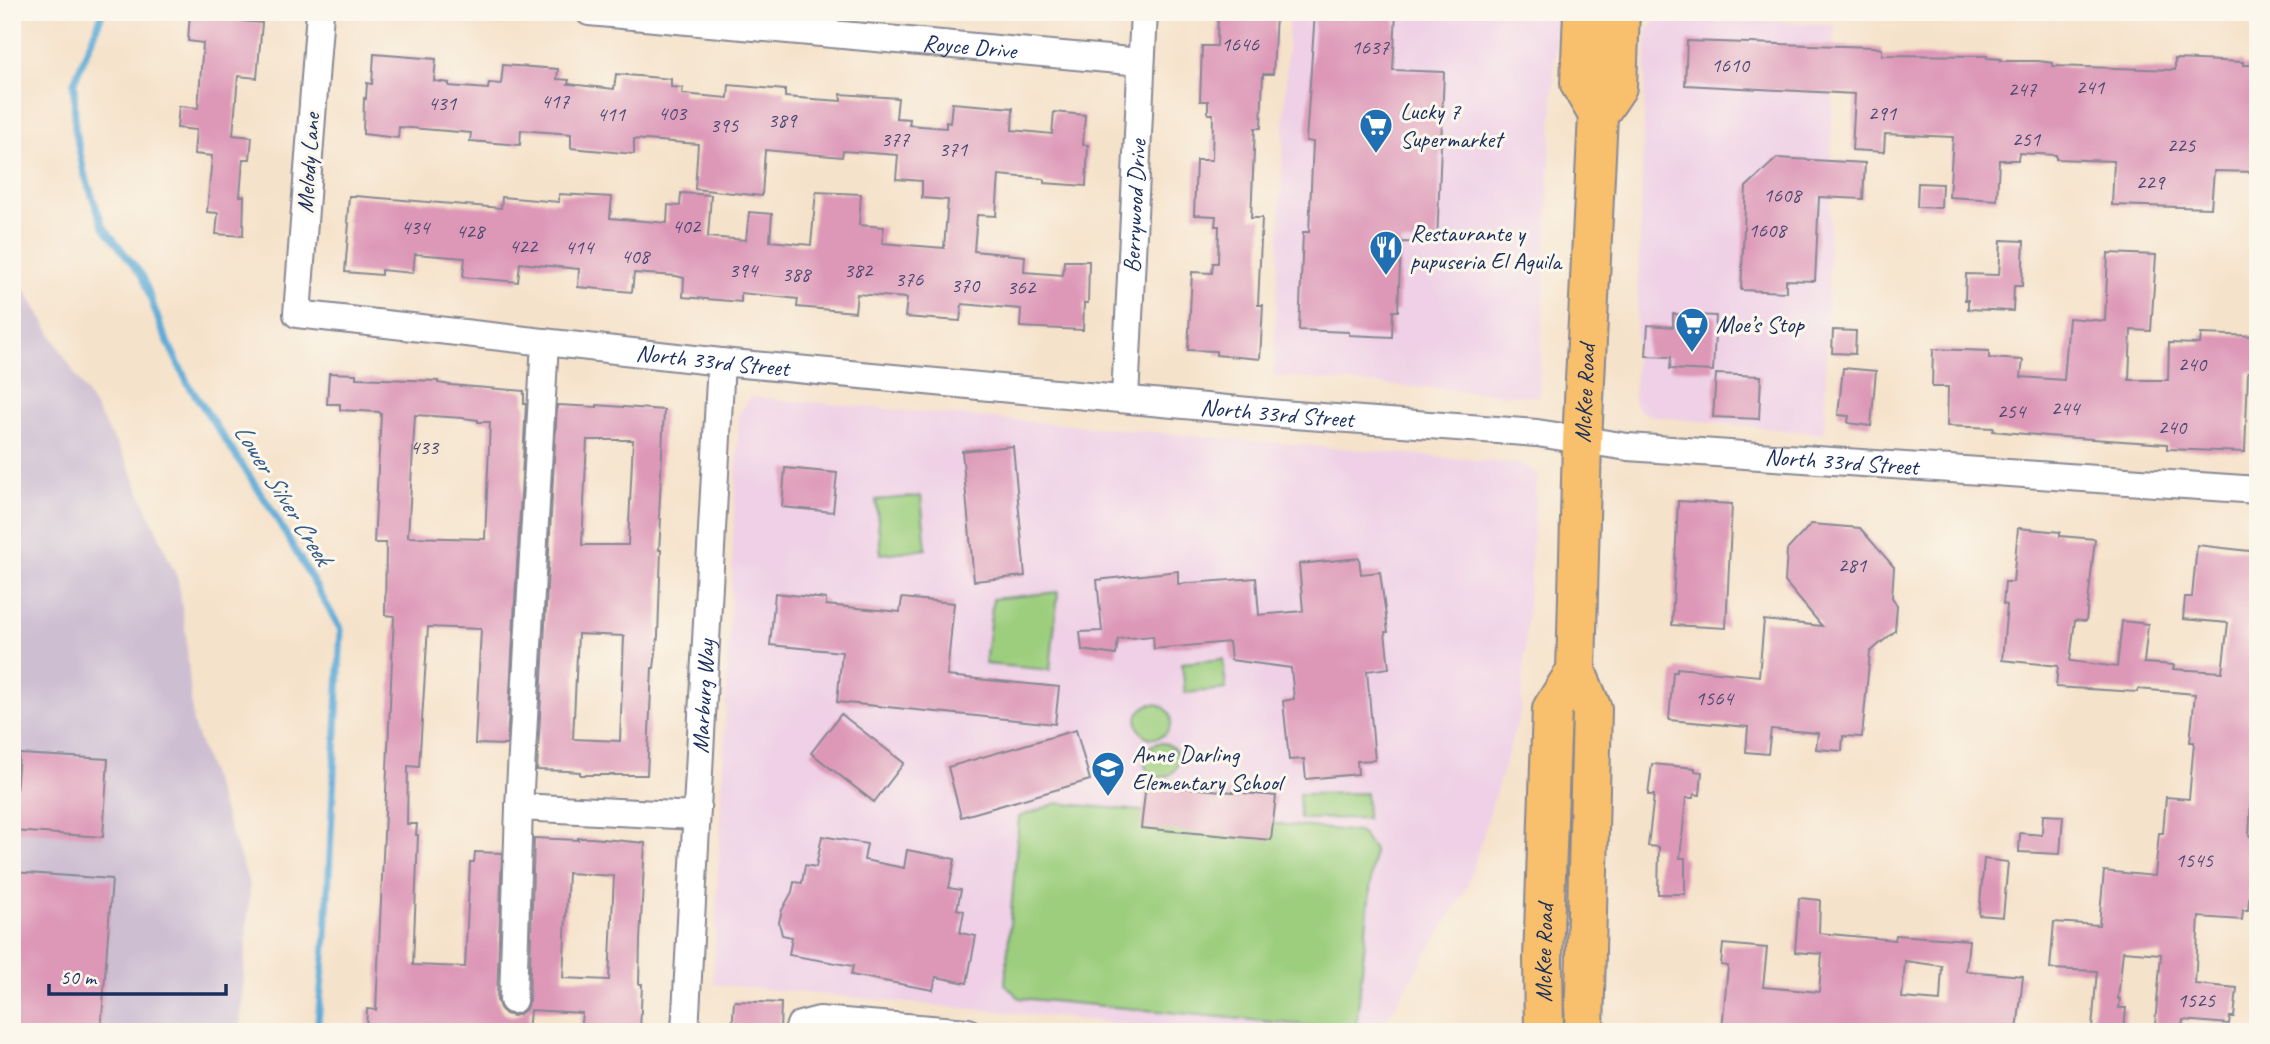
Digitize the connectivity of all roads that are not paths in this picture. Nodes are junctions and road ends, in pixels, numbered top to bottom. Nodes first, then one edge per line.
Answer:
1 (320, 12) edge
2 (589, 12) edge
3 (1144, 12) edge
4 (1583, 12) edge
5 (1620, 12) edge
6 (1141, 62) junction
7 (1598, 115) junction
8 (297, 314) joint
9 (545, 342) junction
10 (721, 362) junction
11 (1125, 398) junction
12 (1582, 442) junction
13 (2258, 490) edge
14 (1576, 671) junction
15 (519, 807) junction
16 (696, 816) junction
17 (513, 1000) dead end
18 (956, 1031) edge
19 (685, 1032) edge
20 (798, 1032) edge
21 (1544, 1032) edge
22 (1584, 1032) edge

1 - 8 street, Melody Lane
2 - 6 street, Royce Drive
3 - 6 street, Berrywood Drive
4 - 7 main road
5 - 7 main road
6 - 11 street, Berrywood Drive
7 - 12 main road, McKee Road
8 - 9 street, North 33rd Street
9 - 10 street, North 33rd Street
9 - 15 street
10 - 11 street, North 33rd Street
10 - 16 street, Marburg Way
11 - 12 street, North 33rd Street
12 - 13 street, North 33rd Street
12 - 14 main road, McKee Road
14 - 21 main road, McKee Road
14 - 22 main road, McKee Road
15 - 16 street
15 - 17 street
16 - 19 street, Marburg Way
18 - 20 street

